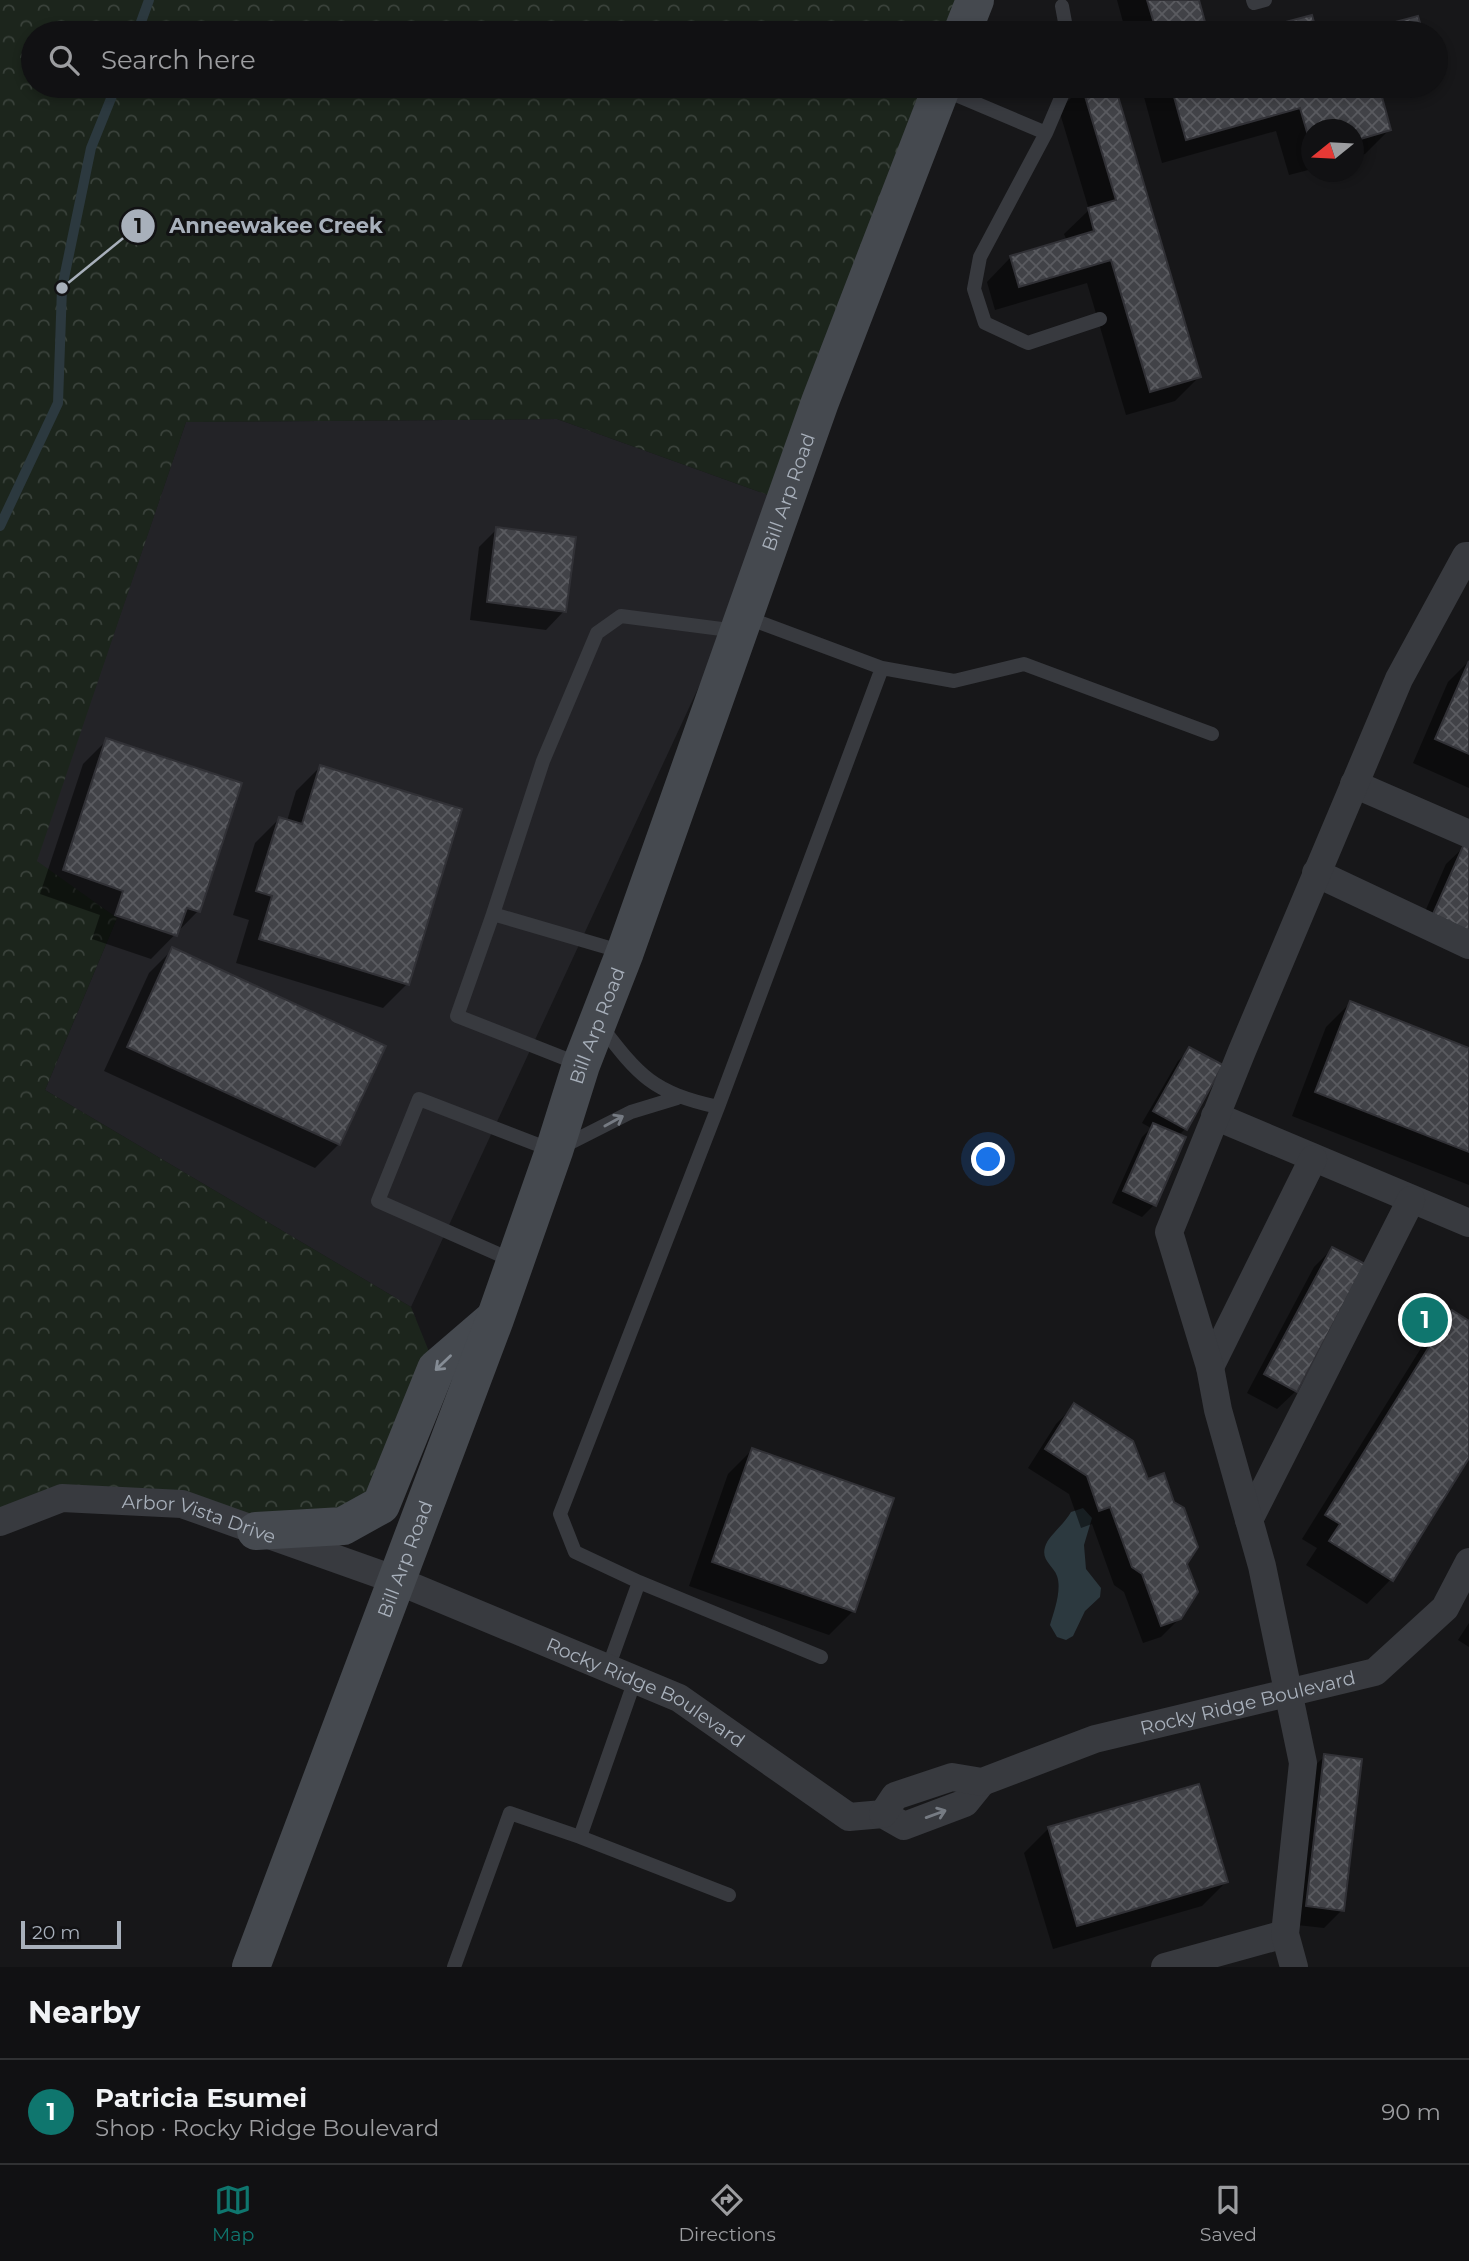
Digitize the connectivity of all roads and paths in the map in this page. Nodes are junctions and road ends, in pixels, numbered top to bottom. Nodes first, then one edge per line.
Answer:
1 (975, 0) edge
2 (1253, 0) edge
3 (1265, 0) edge
4 (1062, 6) dead end
5 (967, 21) edge
6 (1065, 21) edge
7 (937, 98) edge
8 (966, 98) edge
9 (1061, 98) edge
10 (1046, 133) junction
11 (1100, 319) dead end
12 (1469, 556) edge
13 (741, 624) junction
14 (883, 668) junction
15 (1212, 734) dead end
16 (1353, 784) junction
17 (1469, 834) edge
18 (1316, 873) junction
19 (492, 914) junction
20 (1469, 945) edge
21 (625, 952) junction
22 (598, 1022) junction
23 (581, 1065) junction
24 (677, 1098) junction
25 (718, 1107) junction
26 (1215, 1116) junction
27 (554, 1151) junction
28 (1312, 1159) junction
29 (1411, 1199) junction
30 (1469, 1223) edge
31 (515, 1262) junction
32 (495, 1319) junction
33 (1210, 1367) junction
34 (1249, 1520) junction
35 (0, 1522) edge
36 (256, 1531) junction
37 (1469, 1562) edge
38 (396, 1580) junction
39 (639, 1582) junction
40 (821, 1657) dead end
41 (608, 1668) junction
42 (635, 1680) junction
43 (1289, 1692) junction
44 (580, 1837) junction
45 (729, 1895) dead end
46 (1285, 1934) junction
47 (251, 1967) edge
48 (454, 1967) edge
49 (1165, 1967) edge
50 (1294, 1967) edge

1 - 5 main road
2 - 3 lane
4 - 6 lane
7 - 13 main road, Bill Arp Road
8 - 10 lane
9 - 10 lane
10 - 11 lane
12 - 16 street
13 - 14 lane
13 - 19 lane
13 - 21 main road, Bill Arp Road
14 - 15 lane
14 - 25 lane
16 - 17 street
16 - 18 street
18 - 20 street
18 - 26 street
19 - 21 lane
19 - 23 lane
21 - 22 main road, Bill Arp Road
22 - 23 main road, Bill Arp Road
22 - 24 lane
23 - 27 main road, Bill Arp Road
24 - 25 lane
27 -> 24 lane
25 - 39 lane
26 - 28 street
26 - 33 street
27 - 31 main road, Bill Arp Road
27 - 31 lane
28 - 29 street
28 - 33 street
29 - 30 street
29 - 34 street
31 - 32 main road, Bill Arp Road
32 -> 36 main road
32 - 38 main road, Bill Arp Road
33 - 34 street
34 - 43 street
35 - 36 street, Arbor Vista Drive
36 - 38 street, Arbor Vista Drive
37 - 43 street, Rocky Ridge Boulevard
38 - 41 street, Rocky Ridge Boulevard
38 - 47 main road, Bill Arp Road
39 - 40 lane
39 - 41 lane
41 - 42 street, Rocky Ridge Boulevard
42 - 43 street, Rocky Ridge Boulevard
42 - 44 lane
43 - 46 street
44 - 45 lane
44 - 48 lane
46 - 49 street
46 - 50 street

